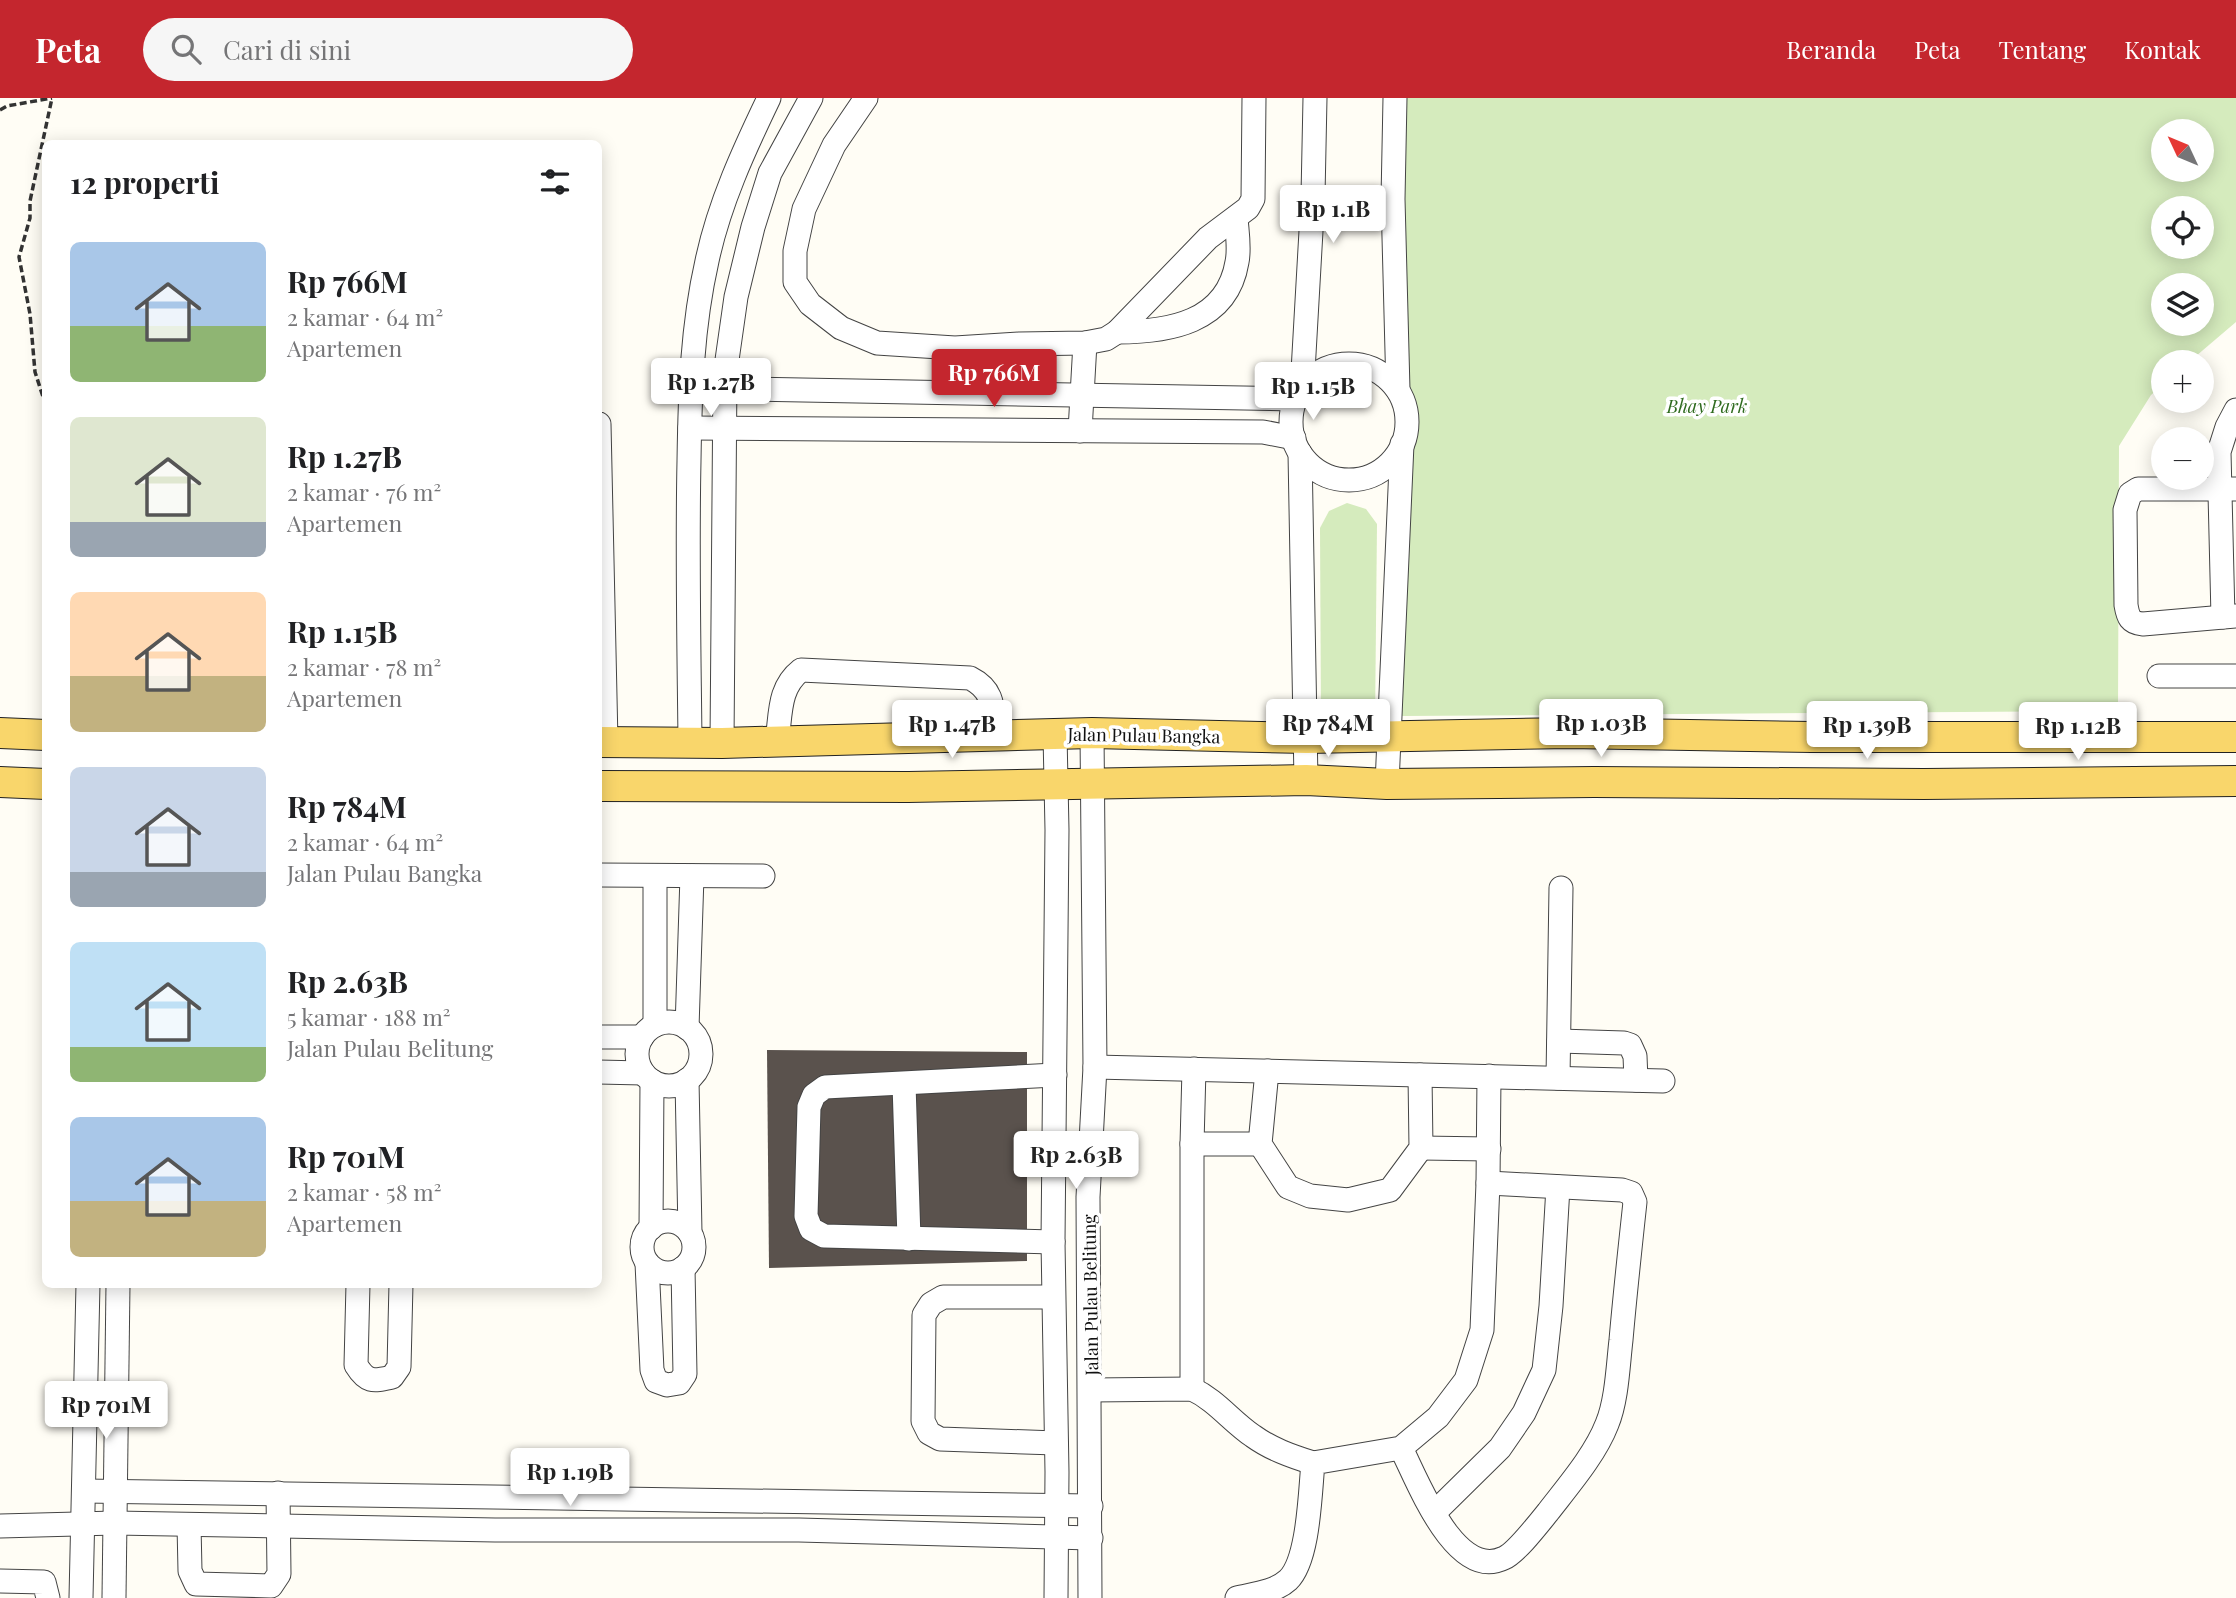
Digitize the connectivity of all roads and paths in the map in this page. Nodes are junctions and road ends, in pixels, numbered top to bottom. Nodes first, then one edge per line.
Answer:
1 (52, 98) edge
2 (769, 98) edge
3 (810, 98) edge
4 (866, 98) edge
5 (1254, 98) edge
6 (1315, 98) edge
7 (1395, 98) edge
8 (0, 110) edge
9 (43, 140) edge
10 (42, 145) edge
11 (1236, 218) junction
12 (1117, 332) junction
13 (1085, 343) junction
14 (689, 388) junction
15 (725, 390) junction
16 (1398, 390) junction
17 (42, 394) edge
18 (1299, 394) junction
19 (1082, 396) junction
20 (2236, 410) edge
21 (690, 428) junction
22 (724, 428) junction
23 (1080, 431) junction
24 (1402, 444) junction
25 (1297, 446) junction
26 (2228, 489) edge
27 (2230, 616) edge
28 (2159, 676) dead end
29 (2236, 676) edge
30 (0, 733) edge
31 (1092, 733) junction
32 (1055, 734) junction
33 (42, 735) edge
34 (1389, 735) junction
35 (995, 736) junction
36 (2236, 737) edge
37 (1307, 738) junction
38 (690, 741) junction
39 (777, 741) junction
40 (602, 742) edge
41 (722, 743) junction
42 (1306, 780) junction
43 (2236, 781) edge
44 (0, 782) edge
45 (1056, 783) junction
46 (1091, 783) junction
47 (42, 784) edge
48 (1387, 784) junction
49 (602, 786) edge
50 (602, 875) edge
51 (655, 876) junction
52 (692, 876) junction
53 (763, 876) dead end
54 (1561, 888) dead end
55 (687, 1028) junction
56 (649, 1031) junction
57 (602, 1037) edge
58 (1559, 1041) junction
59 (1095, 1067) junction
60 (1194, 1069) junction
61 (1267, 1071) junction
62 (602, 1072) edge
63 (1055, 1075) junction
64 (1420, 1075) junction
65 (1489, 1076) junction
66 (648, 1077) junction
67 (1558, 1078) junction
68 (687, 1080) junction
69 (1636, 1080) junction
70 (1663, 1081) dead end
71 (904, 1084) junction
72 (1192, 1144) junction
73 (1260, 1144) junction
74 (1421, 1148) junction
75 (1489, 1149) junction
76 (1488, 1183) junction
77 (1558, 1187) junction
78 (651, 1228) junction
79 (690, 1233) junction
80 (909, 1238) junction
81 (1053, 1242) junction
82 (647, 1263) junction
83 (683, 1269) junction
84 (88, 1288) edge
85 (118, 1288) edge
86 (358, 1288) edge
87 (401, 1288) edge
88 (1053, 1297) junction
89 (1192, 1389) junction
90 (1091, 1390) junction
91 (1056, 1443) junction
92 (1401, 1448) junction
93 (1313, 1463) junction
94 (84, 1490) junction
95 (115, 1491) junction
96 (278, 1493) junction
97 (1057, 1506) junction
98 (1091, 1506) junction
99 (1434, 1513) junction
100 (115, 1523) junction
101 (83, 1525) junction
102 (189, 1525) junction
103 (0, 1526) edge
104 (279, 1527) junction
105 (1056, 1538) junction
106 (1091, 1538) junction
107 (82, 1564) junction
108 (0, 1581) edge
109 (46, 1590) edge
110 (81, 1598) edge
111 (114, 1598) edge
112 (1056, 1598) edge
113 (1090, 1598) edge
114 (1237, 1598) edge

1 - 8 path
1 - 9 path
2 - 14 street
3 - 15 street
4 - 13 street
5 - 11 street
6 - 18 street
7 - 16 street
10 - 17 path
11 - 12 street
11 - 12 street
12 - 13 street
13 - 19 street
14 - 15 street
14 - 21 street
15 - 19 street
15 - 22 street
16 - 18 street
16 - 24 street
18 - 19 street
18 - 25 street
19 - 23 street
20 - 26 street
21 - 22 street
21 - 38 street
22 - 23 street
22 - 41 street
23 - 25 street
24 - 25 street
24 - 34 street
25 - 37 street
26 - 27 street
26 - 27 street
28 - 29 street
30 - 33 main road
31 - 32 main road, Jalan Pulau Bangka
31 - 37 main road, Jalan Pulau Bangka
31 - 46 street, Jalan Pulau Belitung
32 - 35 main road, Jalan Pulau Bangka
32 - 45 street, Jalan Pulau Belitung
34 - 36 main road, Jalan Pulau Bangka
34 - 37 main road, Jalan Pulau Bangka
34 - 48 street
35 - 39 main road, Jalan Pulau Bangka
35 - 39 street
37 - 42 street
38 - 40 main road, Jalan Pulau Bangka
38 - 41 main road, Jalan Pulau Bangka
39 - 41 main road, Jalan Pulau Bangka
42 - 46 main road
42 - 48 main road
43 - 48 main road
44 - 47 main road
45 - 46 main road
45 - 49 main road
45 - 63 street, Jalan Pulau Belitung
46 - 59 street, Jalan Pulau Belitung
50 - 51 street
51 - 52 street
51 - 56 street
52 - 53 street
52 - 55 street
54 - 58 street
55 - 56 street
55 - 68 street
56 - 57 street
56 - 66 street
58 - 67 street
58 - 69 street
59 - 60 street
59 - 90 street, Jalan Pulau Belitung
60 - 61 street
60 - 72 street
61 - 64 street
61 - 73 street
62 - 66 street
63 - 71 street
63 - 81 street, Jalan Pulau Belitung
64 - 65 street
64 - 74 street
65 - 67 street
65 - 75 street
66 - 68 street
66 - 78 street
67 - 69 street
68 - 79 street
69 - 70 street
71 - 80 street
71 - 80 street
72 - 73 street
72 - 89 street
73 - 74 street
74 - 75 street
75 - 76 street
76 - 77 street
76 - 92 street
77 - 99 street
77 - 99 street
78 - 79 street
78 - 82 street
79 - 83 street
80 - 81 street
81 - 88 street, Jalan Pulau Belitung
82 - 83 street
82 - 83 street
84 - 94 street
85 - 95 street
86 - 87 street
88 - 91 street, Jalan Pulau Belitung
88 - 91 street
89 - 90 street
89 - 93 street
90 - 98 street, Jalan Pulau Belitung
91 - 97 street, Jalan Pulau Belitung
92 - 93 street
92 - 99 street
93 - 114 street
94 - 95 street
94 - 101 street
95 - 96 street
95 - 100 street
96 - 97 street
96 - 104 street
97 - 98 street
97 - 105 street, Jalan Pulau Belitung
98 - 106 street, Jalan Pulau Belitung
100 - 101 street
100 - 102 street
100 - 111 street
101 - 103 street
101 - 107 street
102 - 104 street
102 - 104 street
104 - 105 street
105 - 106 street
105 - 112 street, Jalan Pulau Belitung
106 - 113 street, Jalan Pulau Belitung
107 - 109 street
107 - 110 street
108 - 109 street

